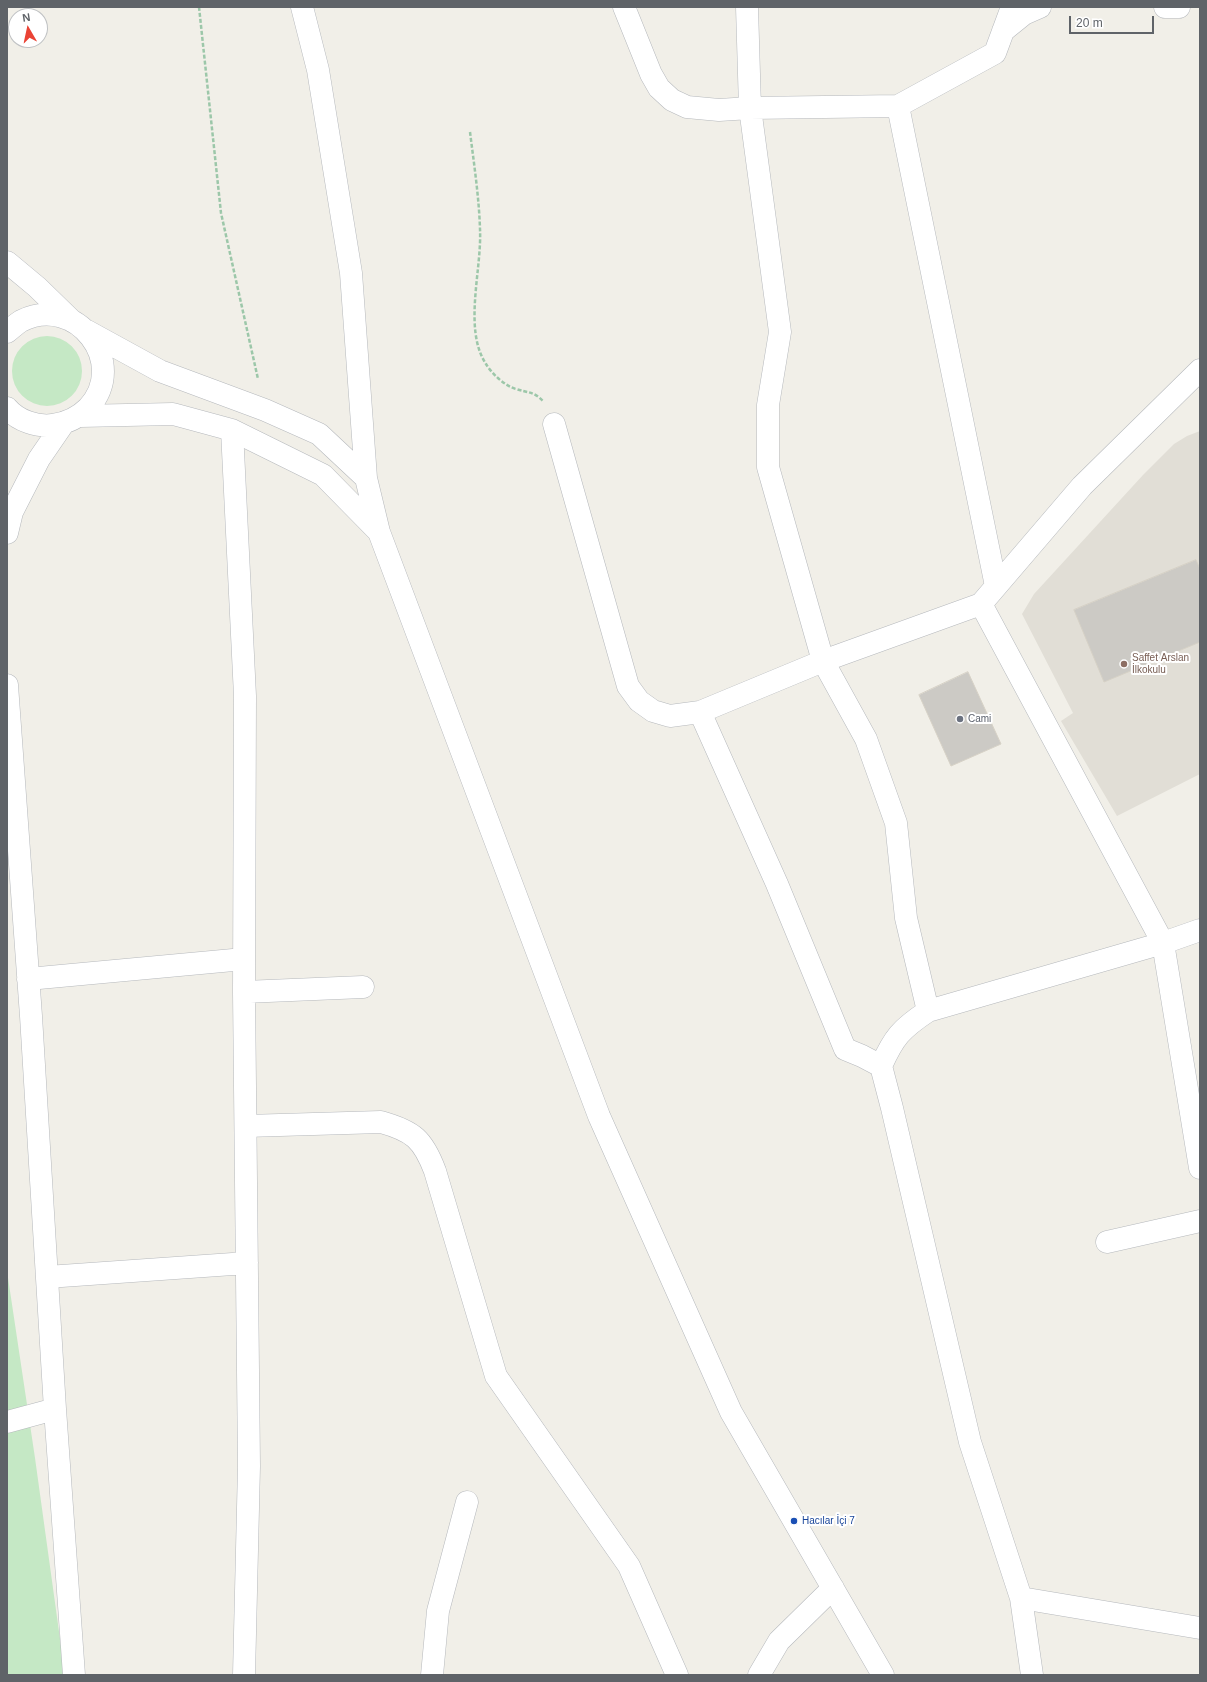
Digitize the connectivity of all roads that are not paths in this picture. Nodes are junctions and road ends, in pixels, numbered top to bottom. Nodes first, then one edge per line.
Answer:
1 (302, 7) edge
2 (624, 7) edge
3 (747, 7) edge
4 (1012, 7) edge
5 (1040, 7) edge
6 (1165, 7) edge
7 (1179, 7) edge
8 (1002, 32) junction
9 (898, 106) junction
10 (750, 108) junction
11 (7, 262) edge
12 (80, 326) junction
13 (7, 332) edge
14 (1199, 373) edge
15 (7, 408) edge
16 (72, 420) junction
17 (554, 424) road end
18 (232, 430) junction
19 (366, 478) junction
20 (378, 532) junction
21 (7, 533) edge
22 (996, 586) junction
23 (981, 604) junction
24 (823, 661) junction
25 (7, 686) edge
26 (700, 712) junction
27 (1200, 930) edge
28 (1163, 943) junction
29 (244, 959) junction
30 (28, 979) junction
31 (363, 987) dead end
32 (244, 992) junction
33 (928, 1011) junction
34 (881, 1066) junction
35 (246, 1126) junction
36 (1200, 1168) edge
37 (1200, 1221) edge
38 (1107, 1242) dead end
39 (247, 1263) junction
40 (47, 1277) junction
41 (55, 1409) junction
42 (7, 1422) edge
43 (467, 1502) dead end
44 (833, 1588) junction
45 (1021, 1598) junction
46 (1200, 1628) edge
47 (74, 1675) edge
48 (244, 1675) edge
49 (432, 1675) edge
50 (677, 1675) edge
51 (759, 1675) edge
52 (883, 1675) edge
53 (1032, 1675) edge

1 - 19 street
2 - 10 street
3 - 10 street
4 - 8 street
5 - 8 street
6 - 7 street
8 - 9 street
9 - 10 street
9 - 22 street
10 - 24 street
11 - 12 street
12 - 13 street
12 - 16 street
12 - 19 street
14 - 22 street
15 - 16 street
16 - 18 street
16 - 21 street
17 - 26 street
18 - 20 street
18 - 29 street
19 - 20 street
20 - 44 street
22 - 23 street
23 - 24 street
23 - 28 street
24 - 26 street
24 - 33 street
25 - 30 street
26 - 34 street
27 - 28 street
28 - 33 street
28 - 36 street
29 - 30 street
29 - 32 street
30 - 40 street
31 - 32 street
32 - 35 street
33 - 34 street
34 - 45 street
35 - 39 street
35 - 50 street
37 - 38 street
39 - 40 street
39 - 48 street
40 - 41 street
41 - 42 street
41 - 47 street
43 - 49 street
44 - 51 street
44 - 52 street
45 - 46 street
45 - 53 street

